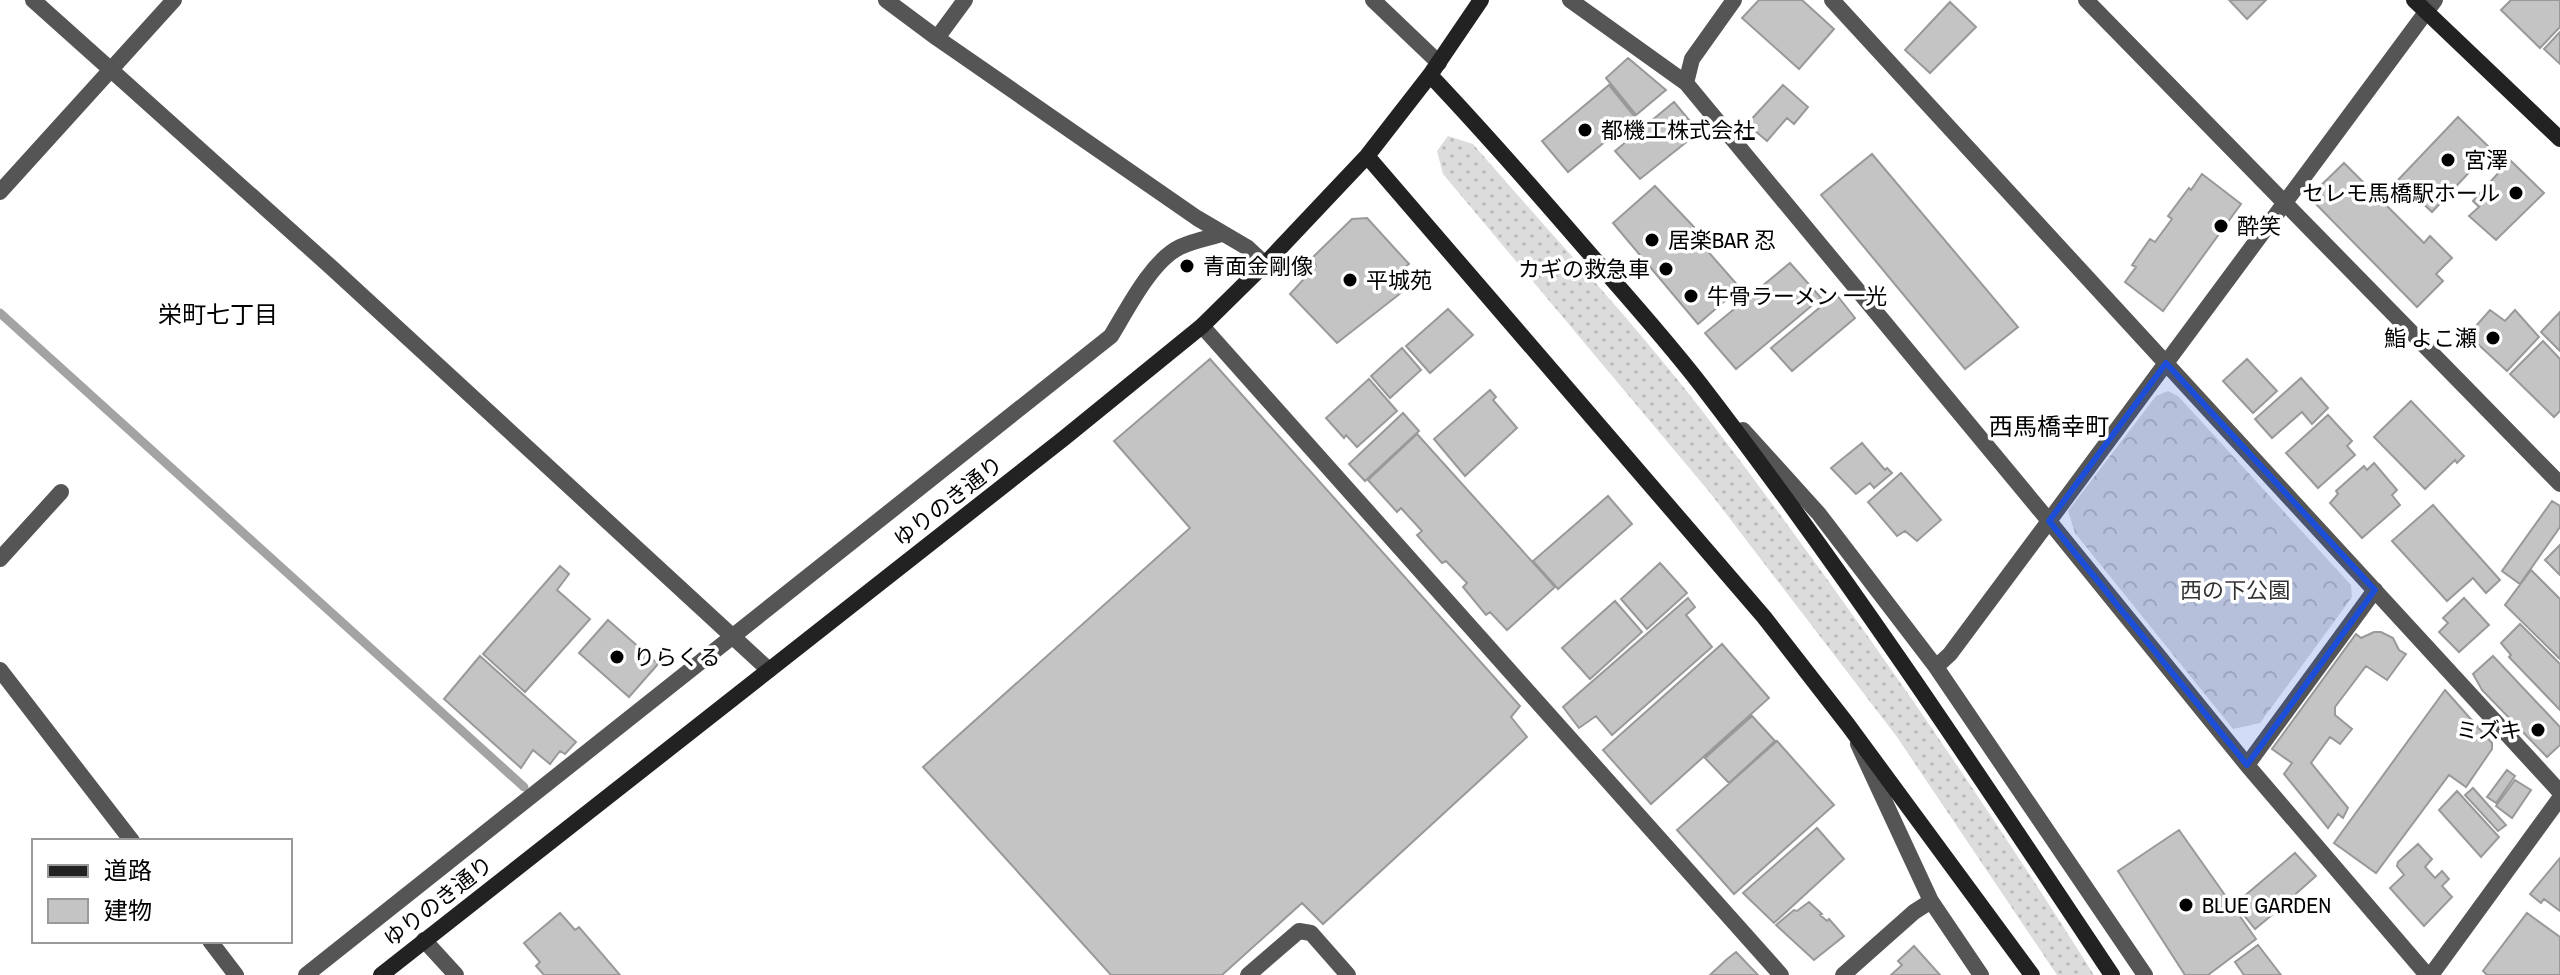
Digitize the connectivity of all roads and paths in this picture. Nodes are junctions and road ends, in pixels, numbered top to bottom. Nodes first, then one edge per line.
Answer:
1 (33, 0) edge
2 (174, 0) edge
3 (886, 0) edge
4 (965, 0) edge
5 (1373, 0) edge
6 (1481, 0) edge
7 (1570, 0) edge
8 (1734, 0) edge
9 (1832, 0) edge
10 (2086, 0) edge
11 (2425, 4) edge
12 (937, 38) junction
13 (1434, 69) junction
14 (109, 70) junction
15 (1686, 83) junction
16 (2560, 139) edge
17 (1367, 156) junction
18 (0, 192) edge
19 (2285, 203) junction
20 (1222, 234) junction
21 (1265, 264) junction
22 (1202, 326) junction
23 (2166, 363) junction
24 (1699, 383) junction
25 (2560, 484) edge
26 (61, 492) dead end
27 (2049, 521) junction
28 (0, 559) edge
29 (2375, 590) junction
30 (734, 637) junction
31 (1936, 667) junction
32 (0, 670) edge
33 (769, 670) junction
34 (1848, 725) junction
35 (2247, 765) junction
36 (2560, 792) edge
37 (2560, 798) edge
38 (130, 839) edge
39 (1931, 901) junction
40 (424, 940) junction
41 (212, 943) edge
42 (236, 975) edge
43 (306, 975) edge
44 (381, 975) edge
45 (456, 975) edge
46 (1248, 975) edge
47 (1348, 975) edge
48 (1781, 975) edge
49 (1843, 975) edge
50 (1981, 975) edge
51 (2032, 975) edge
52 (2112, 975) edge
53 (2145, 975) edge
54 (2429, 975) edge

1 - 14 street
2 - 14 street
3 - 12 street
4 - 12 street
5 - 13 street
6 - 13 street, ゆりのき通り
7 - 15 street
8 - 15 street
9 - 23 street
10 - 19 street
11 - 16 street
11 - 19 street
12 - 20 street
13 - 17 street, ゆりのき通り
13 - 24 street
14 - 18 street
14 - 30 street
15 - 27 street
17 - 21 street, ゆりのき通り
17 - 34 street
19 - 23 street
19 - 25 street
20 - 21 street
20 - 30 street
21 - 22 street, ゆりのき通り
22 - 33 street, ゆりのき通り
22 - 48 street
23 - 27 street
23 - 29 street
24 - 31 street
24 - 52 street
26 - 28 street
27 - 31 street
27 - 35 street
29 - 35 street
29 - 36 street
30 - 33 street
30 - 43 street
31 - 53 street
32 - 38 street
33 - 40 street, ゆりのき通り
34 - 39 street
34 - 51 street
35 - 54 street
37 - 54 street
39 - 49 street
39 - 50 street
40 - 44 street, ゆりのき通り
40 - 45 street
41 - 42 street
46 - 47 street

